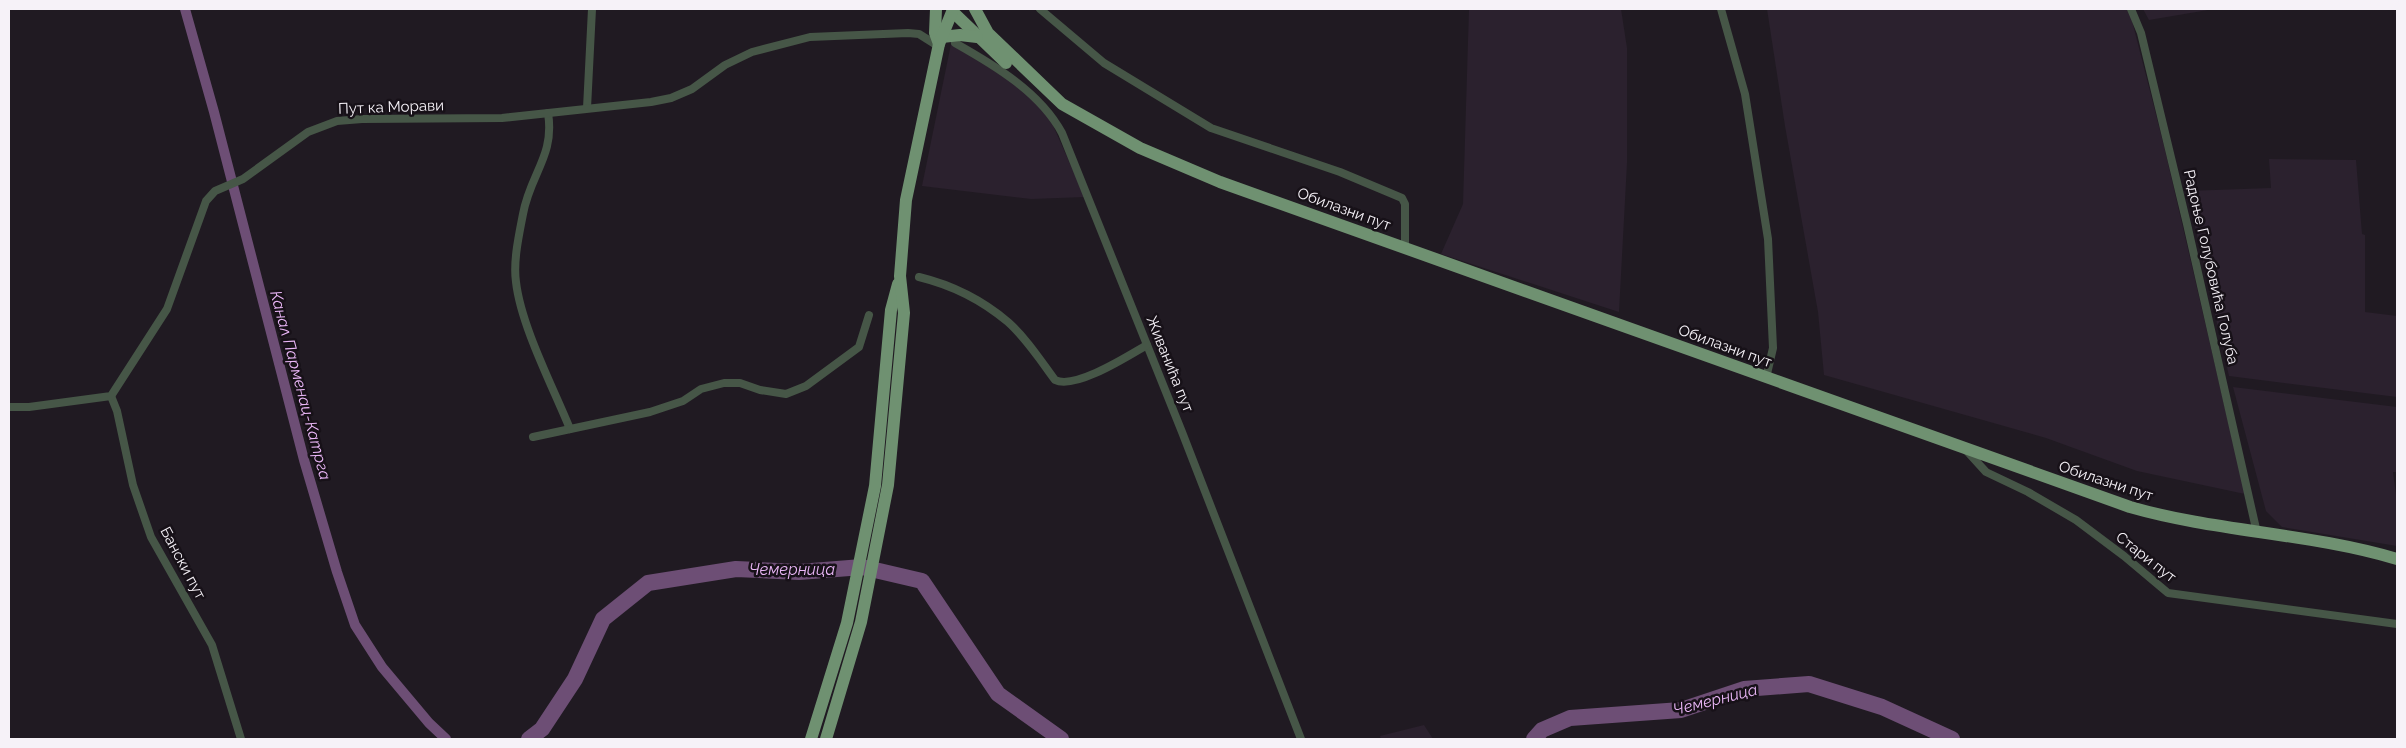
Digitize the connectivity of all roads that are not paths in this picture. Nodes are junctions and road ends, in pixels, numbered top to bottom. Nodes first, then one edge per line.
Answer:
1 (592, 9) edge
2 (936, 9) edge
3 (975, 9) edge
4 (1040, 9) edge
5 (1721, 9) edge
6 (2131, 9) edge
7 (952, 10) edge
8 (977, 37) junction
9 (940, 42) junction
10 (955, 43) dead end
11 (1054, 104) junction
12 (587, 108) junction
13 (548, 112) junction
14 (1405, 248) junction
15 (900, 276) junction
16 (919, 278) dead end
17 (869, 315) dead end
18 (1147, 345) junction
19 (1766, 378) junction
20 (111, 396) junction
21 (9, 407) edge
22 (570, 429) junction
23 (533, 437) dead end
24 (1966, 450) junction
25 (2258, 533) junction
26 (2397, 558) edge
27 (2397, 624) edge
28 (241, 739) edge
29 (811, 739) edge
30 (826, 739) edge
31 (1301, 739) edge

1 - 12 street
2 - 9 main road
3 - 11 main road
4 - 14 street
5 - 19 street
6 - 25 street, Радоње Голубовића Голуба
7 - 8 main road
7 - 9 main road
8 - 9 main road
8 - 11 main road
9 - 12 street, Пут ка Морави
9 - 15 main road
10 - 11 street, Живанића пут
11 - 14 main road, Обилазни пут
11 - 18 street, Живанића пут
12 - 13 street, Пут ка Морави
13 - 20 street, Пут ка Морави
13 - 22 street
14 - 19 main road, Обилазни пут
15 - 29 main road
15 - 30 main road
16 - 18 street
17 - 22 street
18 - 31 street, Живанића пут
19 - 24 main road, Обилазни пут
20 - 21 street
20 - 28 street, Бански пут
22 - 23 street
24 - 25 main road, Обилазни пут
24 - 27 street, Стари пут
25 - 26 main road, Обилазни пут

